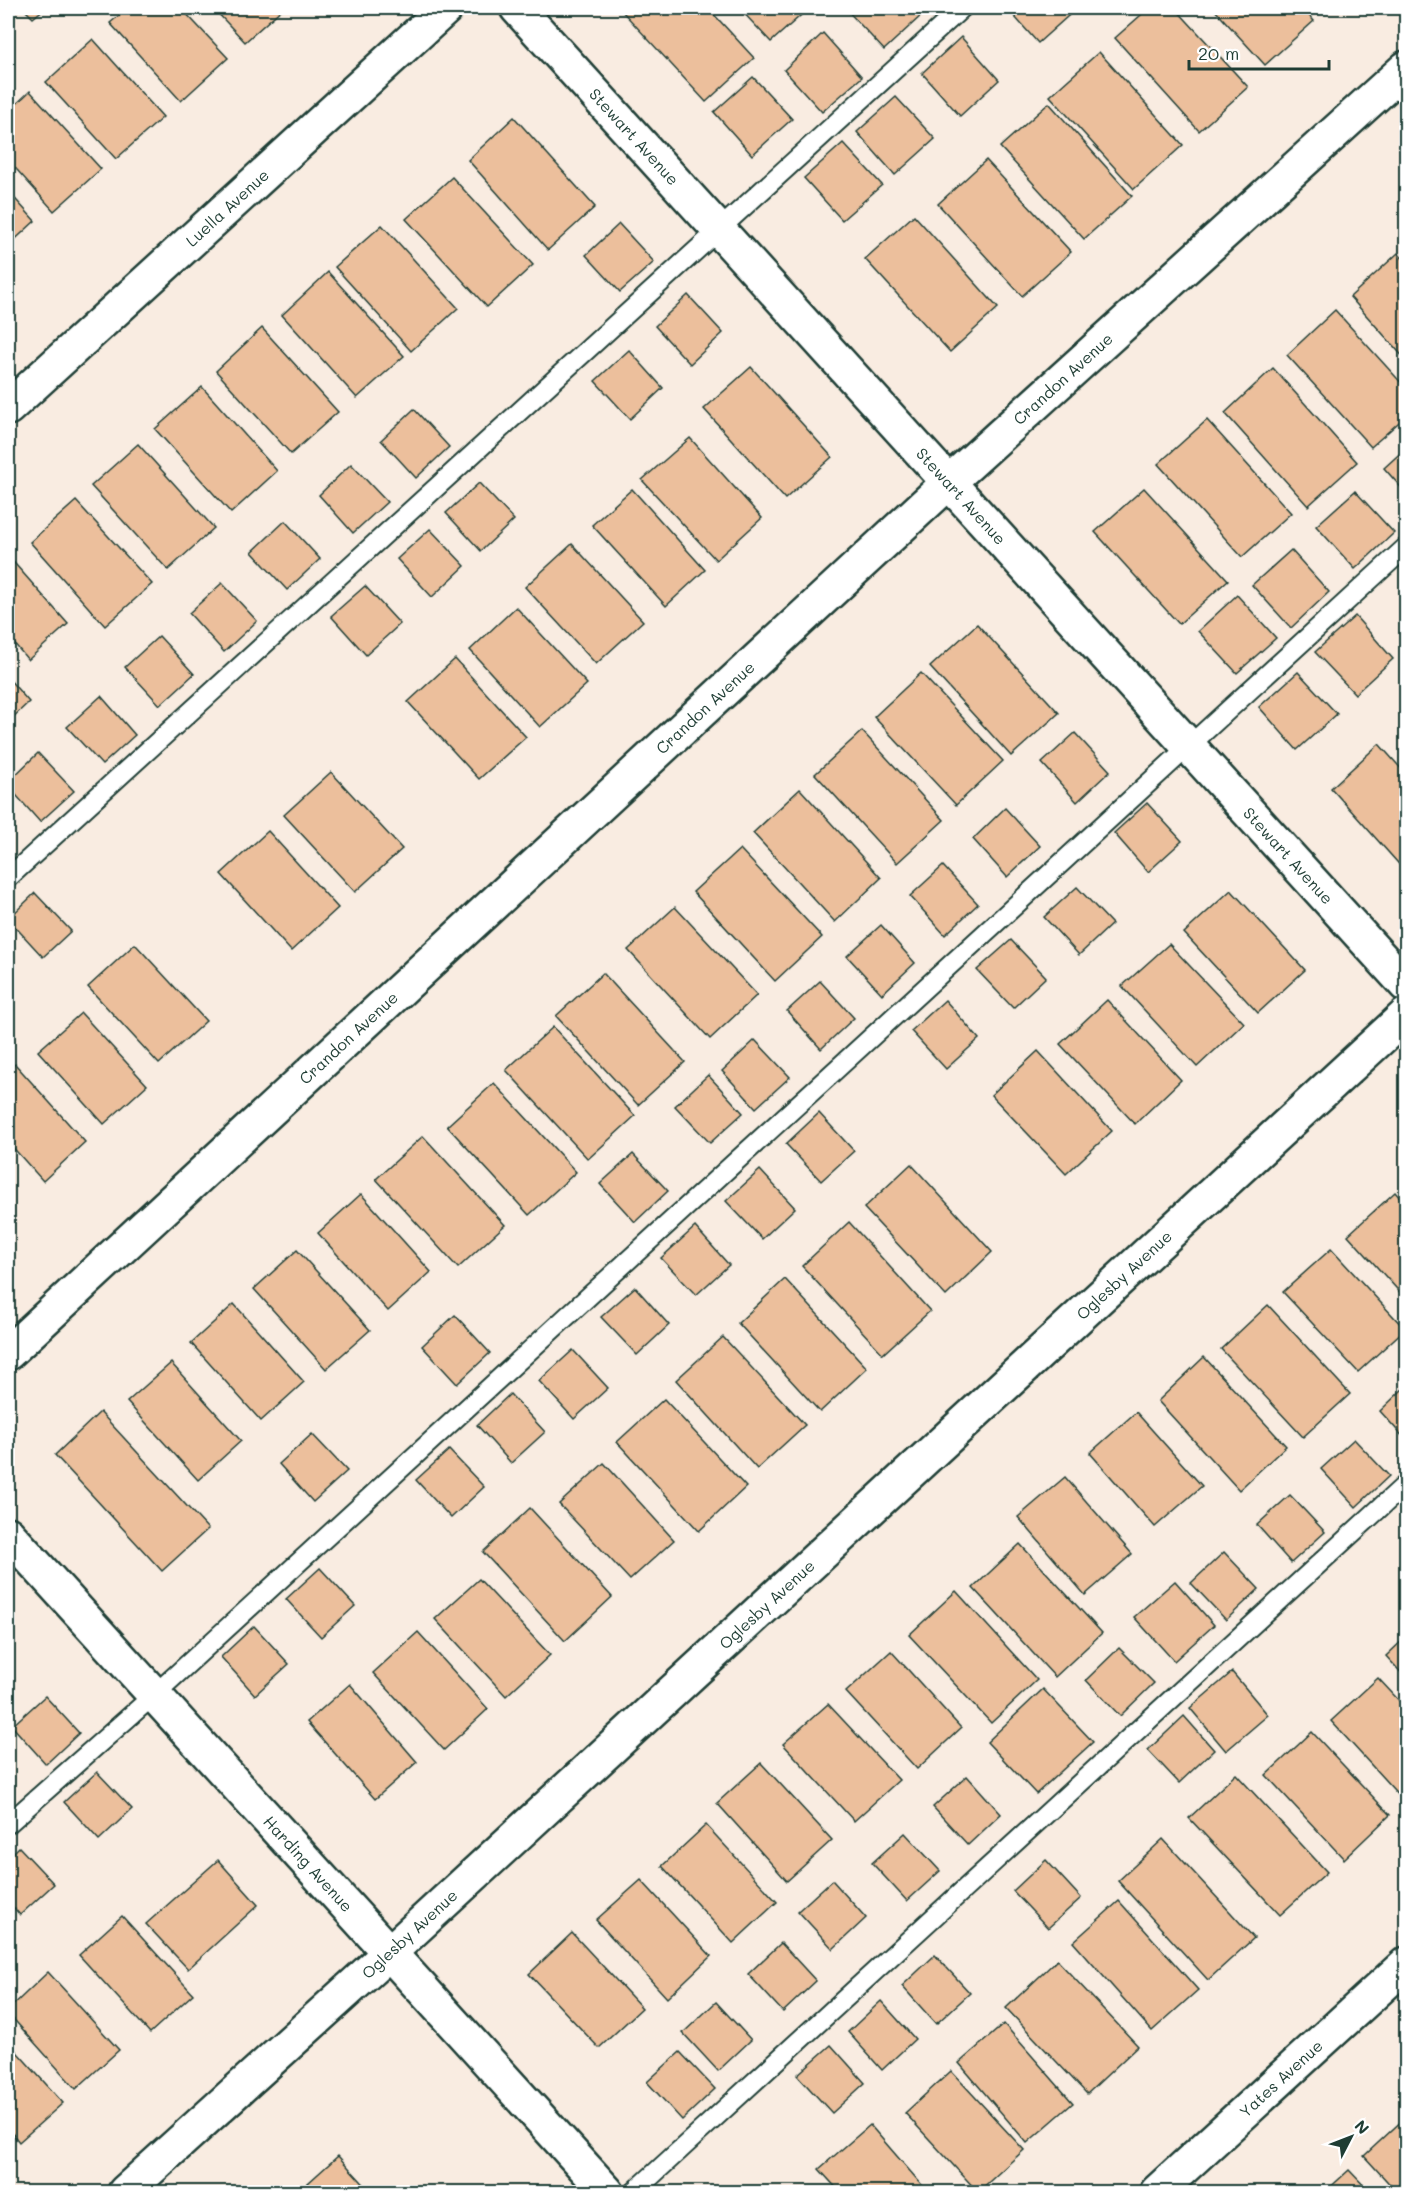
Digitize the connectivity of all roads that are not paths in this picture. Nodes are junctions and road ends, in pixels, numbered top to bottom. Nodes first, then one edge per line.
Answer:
1 (446, 8) edge
2 (517, 8) edge
3 (962, 8) edge
4 (1407, 68) edge
5 (719, 229) junction
6 (8, 408) edge
7 (949, 482) junction
8 (1407, 547) edge
9 (1189, 747) junction
10 (8, 878) edge
11 (1407, 985) edge
12 (1407, 1015) edge
13 (8, 1353) edge
14 (1407, 1485) edge
15 (8, 1534) edge
16 (154, 1695) junction
17 (8, 1824) edge
18 (389, 1953) junction
19 (1407, 1965) edge
20 (125, 2193) edge
21 (607, 2193) edge
22 (634, 2193) edge
23 (1157, 2193) edge

1 - 6 street, Luella Avenue
2 - 5 street, Stewart Avenue
3 - 5 lane
4 - 7 street, Crandon Avenue
5 - 7 street, Stewart Avenue
5 - 10 lane
7 - 9 street, Stewart Avenue
7 - 13 street, Crandon Avenue
8 - 9 lane
9 - 11 street, Stewart Avenue
9 - 16 lane
12 - 18 street, Oglesby Avenue
14 - 22 lane
15 - 16 street, Harding Avenue
16 - 17 lane
16 - 18 street, Harding Avenue
18 - 20 street, Oglesby Avenue
18 - 21 street, Harding Avenue
19 - 23 street, Yates Avenue

